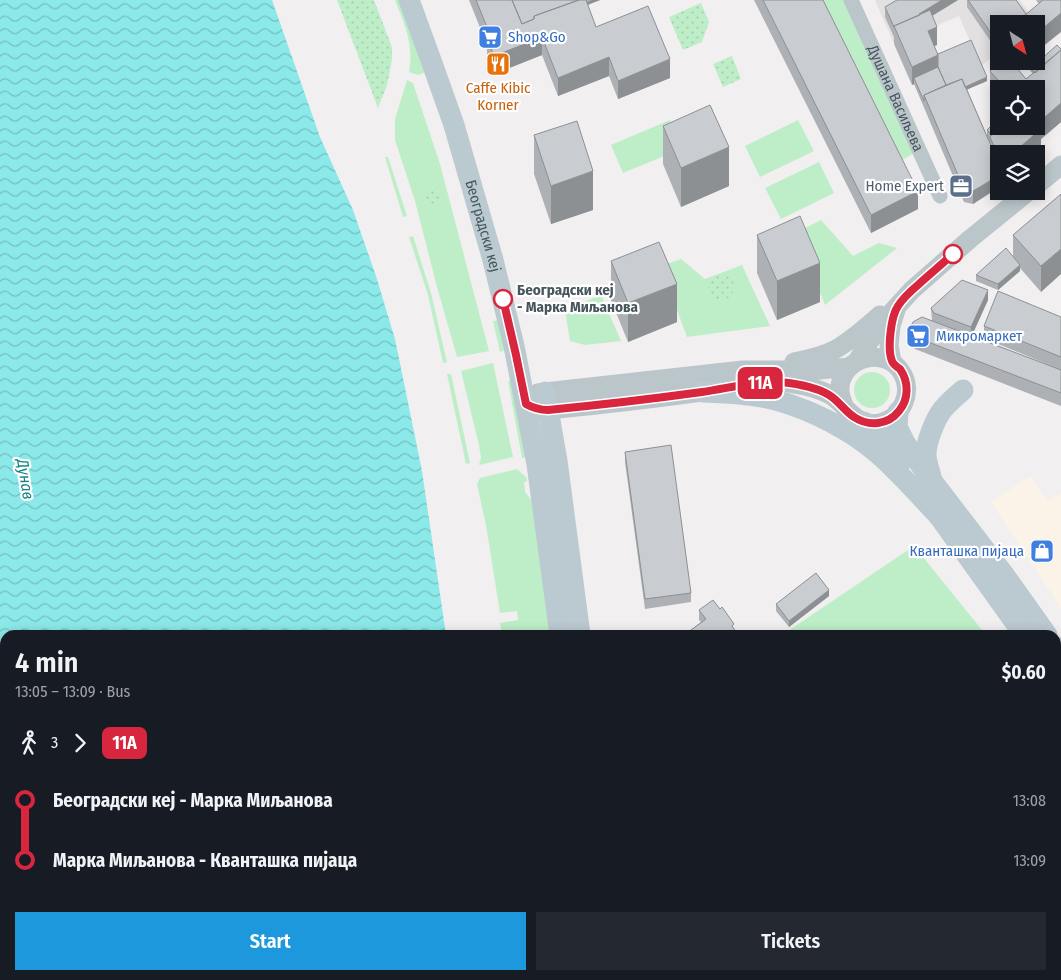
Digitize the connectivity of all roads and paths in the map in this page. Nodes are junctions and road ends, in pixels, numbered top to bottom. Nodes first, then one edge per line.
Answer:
1 (409, 0) edge
2 (851, 0) edge
3 (1061, 165) edge
4 (1045, 178) edge
5 (940, 196) dead end
6 (1018, 200) edge
7 (902, 301) junction
8 (892, 362) junction
9 (853, 364) junction
10 (762, 369) junction
11 (963, 390) dead end
12 (703, 392) junction
13 (546, 401) junction
14 (526, 404) junction
15 (845, 408) junction
16 (898, 412) junction
17 (864, 422) junction
18 (932, 481) junction
19 (939, 516) junction
20 (559, 630) edge
21 (579, 630) edge
22 (1020, 630) edge
23 (1043, 630) edge

1 - 14 main road, Београдски кеј
2 - 5 street, Душана Васиљева
3 - 4 street
6 - 7 street
7 - 8 street
7 - 9 street
7 - 10 street
8 - 9 street
8 - 16 street
9 - 10 street
9 - 15 street
10 - 13 street
11 - 18 main road
12 - 13 street
12 - 15 street
12 - 19 main road
13 - 14 street
13 - 21 main road
14 - 20 main road, Београдски кеј
15 - 17 street
16 - 17 street
16 - 18 main road
17 - 19 main road
18 - 23 main road
19 - 22 main road

